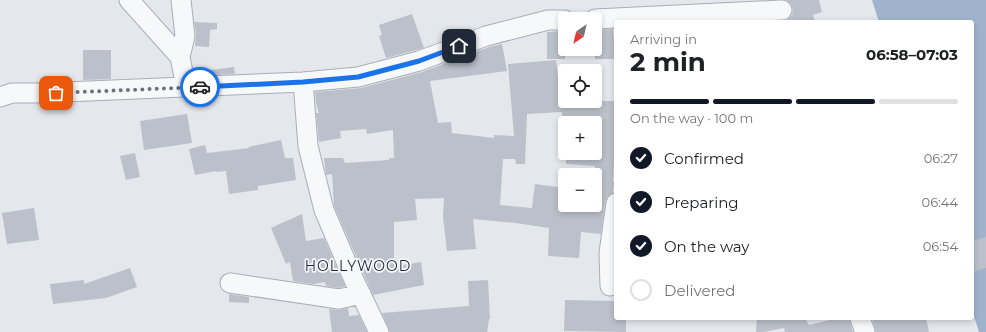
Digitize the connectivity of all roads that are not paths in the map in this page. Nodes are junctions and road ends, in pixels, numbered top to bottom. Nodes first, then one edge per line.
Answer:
1 (129, 0) edge
2 (181, 0) edge
3 (782, 11) edge
4 (602, 19) edge
5 (558, 20) edge
6 (630, 20) edge
7 (180, 57) junction
8 (303, 82) junction
9 (186, 87) junction
10 (0, 97) edge
11 (614, 217) edge
12 (230, 283) dead end
13 (610, 286) dead end
14 (361, 294) junction
15 (861, 320) edge
16 (379, 332) edge
17 (865, 332) edge

1 - 7 street
2 - 7 street
3 - 6 street
4 - 6 street
5 - 8 street
7 - 9 street
8 - 9 street
8 - 14 street
9 - 10 street
11 - 13 street
12 - 14 street
14 - 16 street
15 - 17 street

